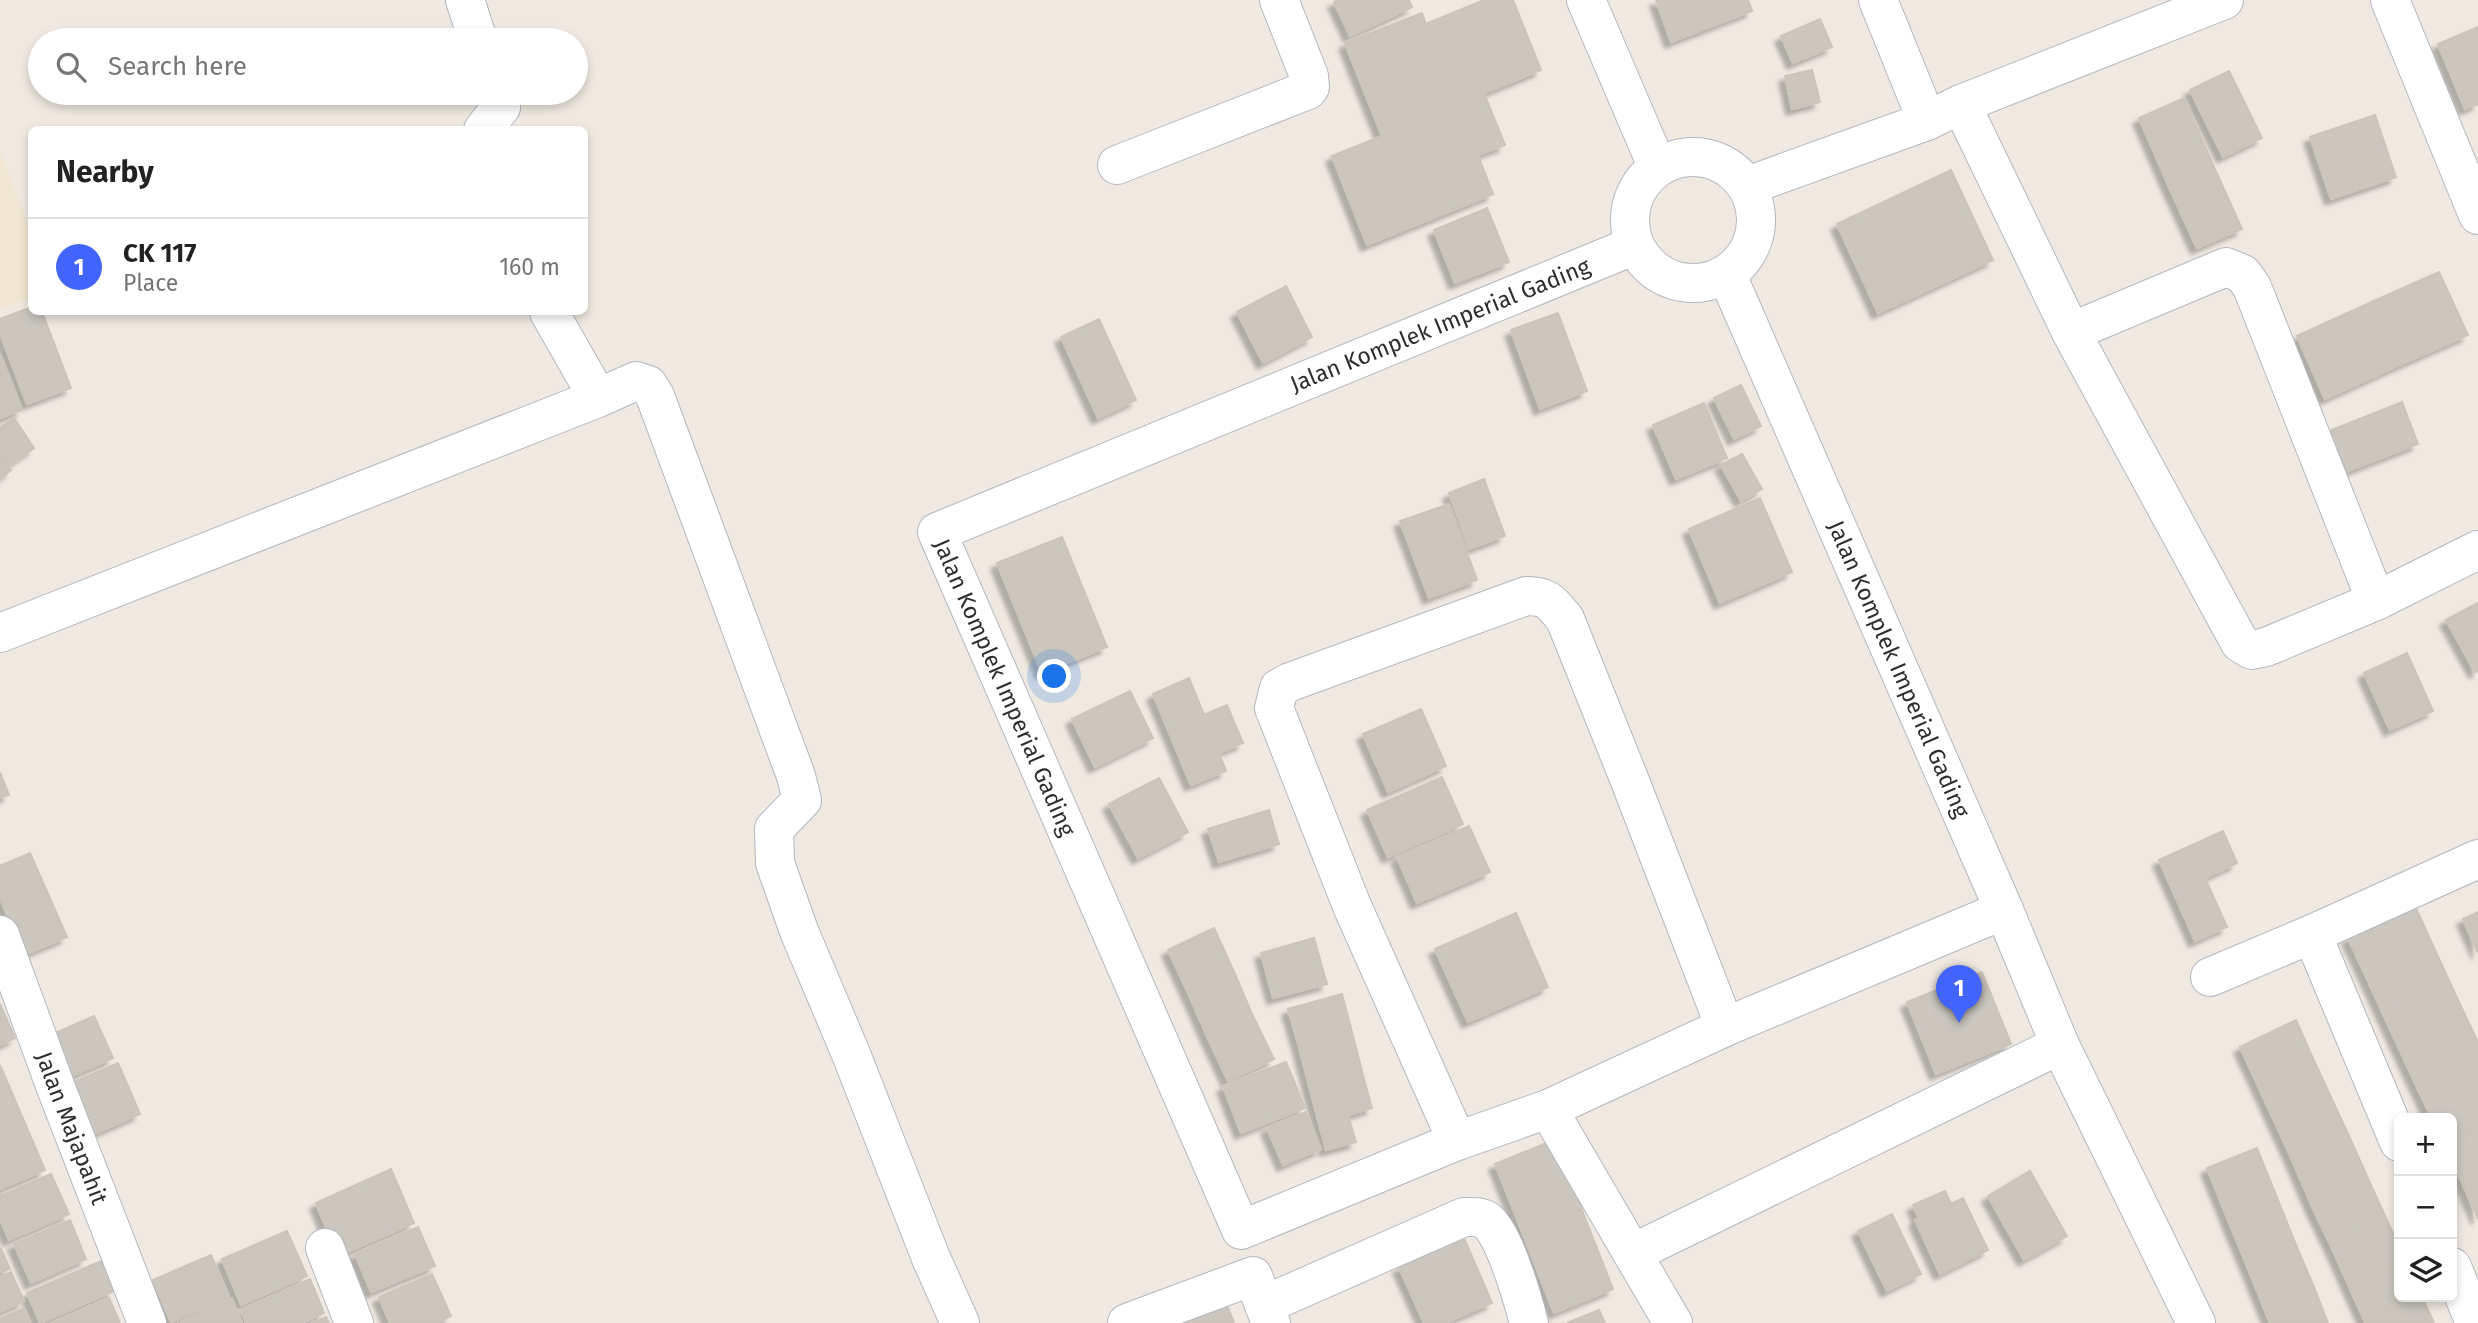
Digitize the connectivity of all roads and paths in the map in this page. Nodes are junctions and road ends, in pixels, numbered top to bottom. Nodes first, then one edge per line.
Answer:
1 (465, 0) edge
2 (1279, 0) edge
3 (1586, 0) edge
4 (1878, 0) edge
5 (2224, 0) edge
6 (2390, 0) edge
7 (2144, 15) edge
8 (474, 28) edge
9 (1961, 104) junction
10 (500, 105) edge
11 (1927, 121) junction
12 (486, 126) edge
13 (1117, 165) dead end
14 (1657, 166) junction
15 (1747, 186) junction
16 (2478, 215) edge
17 (1633, 246) junction
18 (1727, 275) junction
19 (551, 315) edge
20 (2071, 332) junction
21 (598, 398) junction
22 (2478, 550) edge
23 (2376, 601) junction
24 (0, 633) edge
25 (2478, 859) edge
26 (2004, 910) junction
27 (2312, 933) junction
28 (0, 935) edge
29 (2210, 977) dead end
30 (1725, 1027) junction
31 (2060, 1045) junction
32 (1548, 1109) junction
33 (2394, 1130) edge
34 (1457, 1141) junction
35 (325, 1248) dead end
36 (1633, 1253) junction
37 (2457, 1279) edge
38 (1263, 1301) edge
39 (147, 1323) edge
40 (354, 1323) edge
41 (960, 1323) edge
42 (1127, 1323) edge
43 (1528, 1323) edge
44 (1673, 1323) edge
45 (2196, 1323) edge
46 (2475, 1323) edge

1 - 8 street
2 - 13 street
3 - 14 street
4 - 11 street
5 - 7 street
6 - 16 street
7 - 9 street
9 - 11 street
9 - 20 street
10 - 12 street
11 - 15 street
14 - 15 street
14 - 17 street
15 - 18 street
17 - 18 street
17 - 34 street, Jalan Komplek Imperial Gading
18 - 26 street, Jalan Komplek Imperial Gading
19 - 21 street
20 - 23 street
20 - 23 street
21 - 24 street
21 - 41 street
22 - 23 street
25 - 27 street
26 - 30 street, Jalan Komplek Imperial Gading
26 - 31 street, Jalan Komplek Imperial Gading
27 - 29 street
27 - 33 street
28 - 39 street, Jalan Majapahit
30 - 32 street, Jalan Komplek Imperial Gading
30 - 34 street
31 - 36 street
31 - 45 street, Jalan Komplek Imperial Gading
32 - 34 street, Jalan Komplek Imperial Gading
32 - 36 street
35 - 40 street
36 - 44 street
37 - 46 street
38 - 42 street
38 - 43 street

